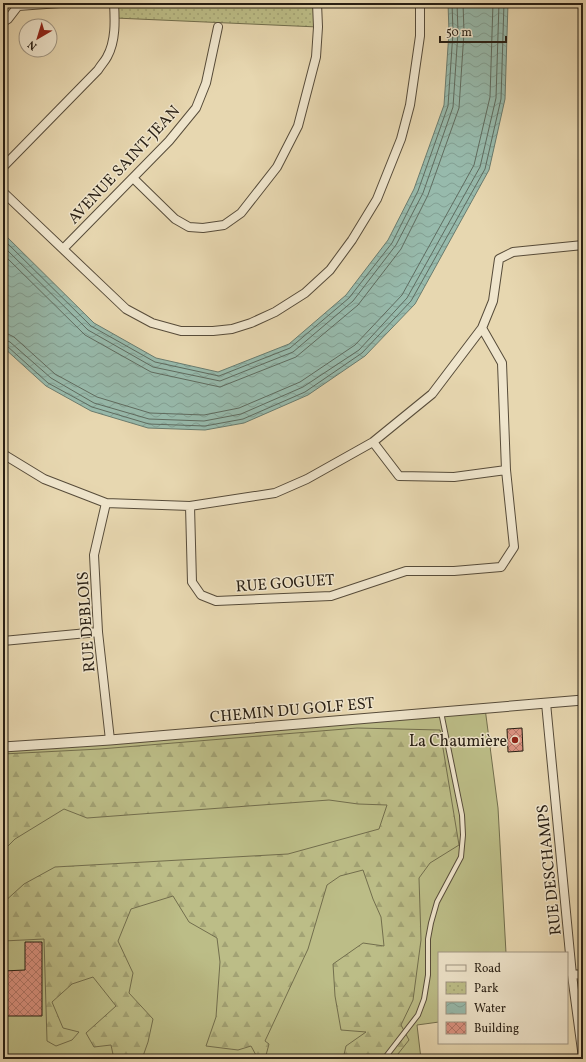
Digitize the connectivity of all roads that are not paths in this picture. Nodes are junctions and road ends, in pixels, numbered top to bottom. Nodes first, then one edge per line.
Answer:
1 (60, 3) edge
2 (114, 3) edge
3 (317, 3) edge
4 (420, 3) edge
5 (17, 5) edge
6 (3, 22) edge
7 (218, 27) dead end
8 (3, 167) edge
9 (133, 178) junction
10 (3, 192) edge
11 (583, 245) edge
12 (62, 249) junction
13 (482, 328) junction
14 (373, 442) junction
15 (3, 454) edge
16 (506, 470) junction
17 (106, 503) junction
18 (190, 506) junction
19 (98, 632) junction
20 (3, 641) edge
21 (583, 700) edge
22 (546, 703) junction
23 (441, 712) junction
24 (110, 740) junction
25 (3, 747) edge
26 (583, 974) edge
27 (572, 975) junction
28 (384, 1059) edge
29 (583, 1059) edge

1 - 5 street
2 - 8 street
3 - 9 street
4 - 12 street
5 - 6 street
7 - 9 street, AVENUE SAINT-JEAN
9 - 12 street, AVENUE SAINT-JEAN
10 - 12 street
11 - 13 street
13 - 14 street
13 - 16 street, RUE GOGUET
14 - 16 street
14 - 18 street
15 - 17 street
16 - 18 street, RUE GOGUET
17 - 18 street
17 - 19 street, RUE DEBLOIS
19 - 20 street
19 - 24 street, RUE DEBLOIS
21 - 22 street, CHEMIN DU GOLF EST
22 - 23 street, CHEMIN DU GOLF EST
22 - 27 street, RUE DESCHAMPS
23 - 24 street, CHEMIN DU GOLF EST
23 - 28 lane
24 - 25 street, CHEMIN DU GOLF EST
26 - 27 street
27 - 29 street, RUE DESCHAMPS

